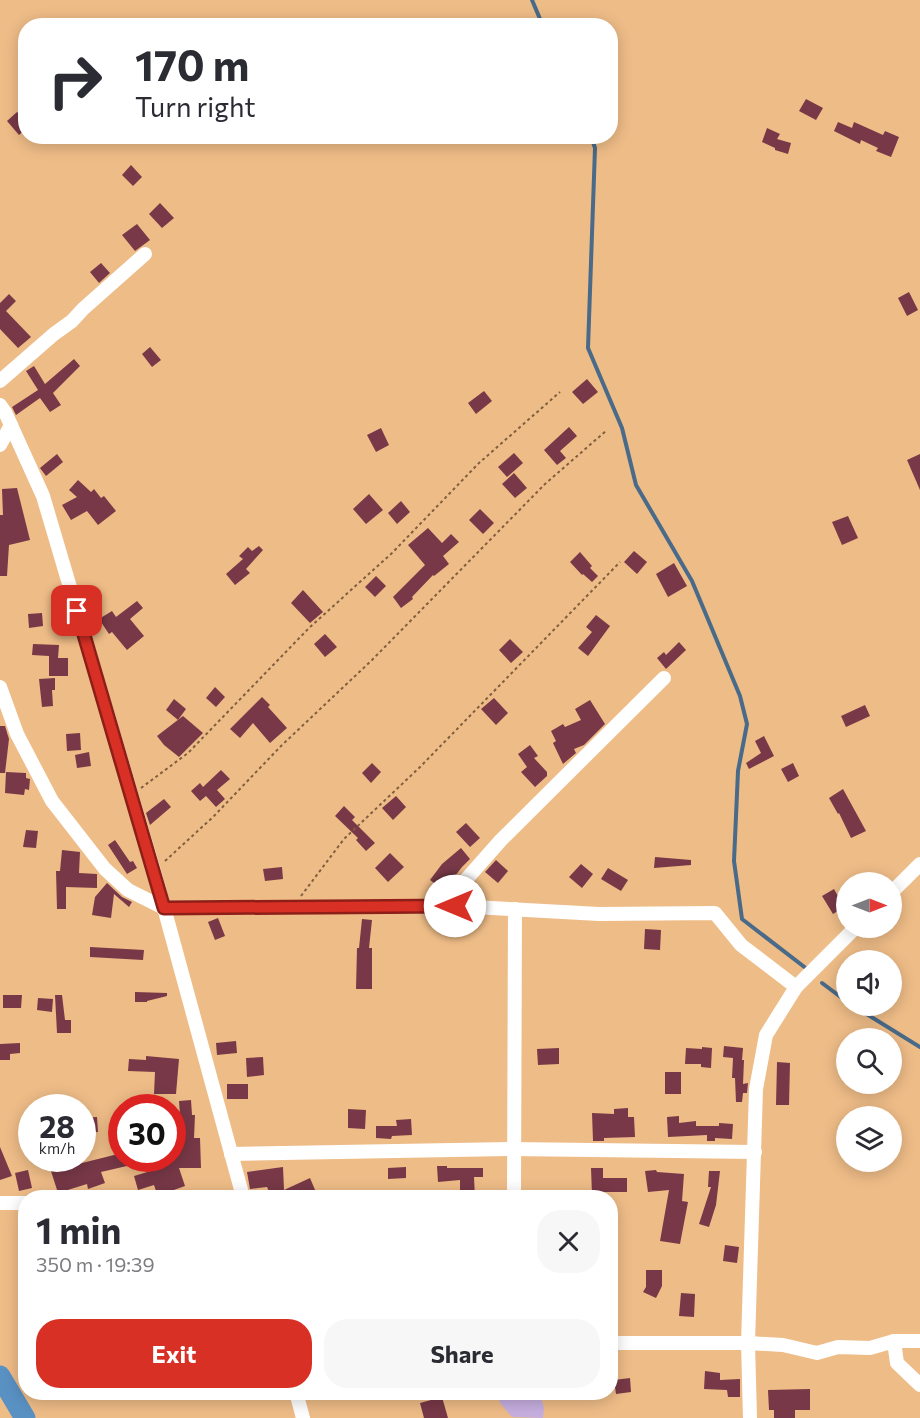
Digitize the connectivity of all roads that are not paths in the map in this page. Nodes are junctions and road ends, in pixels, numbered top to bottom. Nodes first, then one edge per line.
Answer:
1 (145, 254) dead end
2 (0, 381) edge
3 (0, 405) edge
4 (11, 425) junction
5 (0, 445) edge
6 (664, 678) dead end
7 (0, 687) edge
8 (920, 864) edge
9 (902, 882) edge
10 (455, 906) junction
11 (164, 908) junction
12 (515, 909) junction
13 (845, 938) edge
14 (796, 987) junction
15 (515, 1149) junction
16 (755, 1152) junction
17 (231, 1155) junction
18 (241, 1190) edge
19 (514, 1190) edge
20 (0, 1203) edge
21 (18, 1203) edge
22 (894, 1341) junction
23 (920, 1341) edge
24 (748, 1342) junction
25 (618, 1343) edge
26 (920, 1385) edge
27 (298, 1400) edge
28 (303, 1418) edge
29 (750, 1418) edge

1 - 2 street
3 - 4 street
4 - 5 street
4 - 11 street
6 - 10 street
7 - 11 street
8 - 9 street
10 - 11 street
10 - 12 street
11 - 17 street
12 - 14 street
12 - 15 street
13 - 14 street
14 - 16 street
15 - 16 street
15 - 17 street
15 - 19 street
16 - 24 street
17 - 18 street
20 - 21 street
22 - 23 street
22 - 24 street
22 - 26 street
24 - 25 street
24 - 29 street
27 - 28 street

